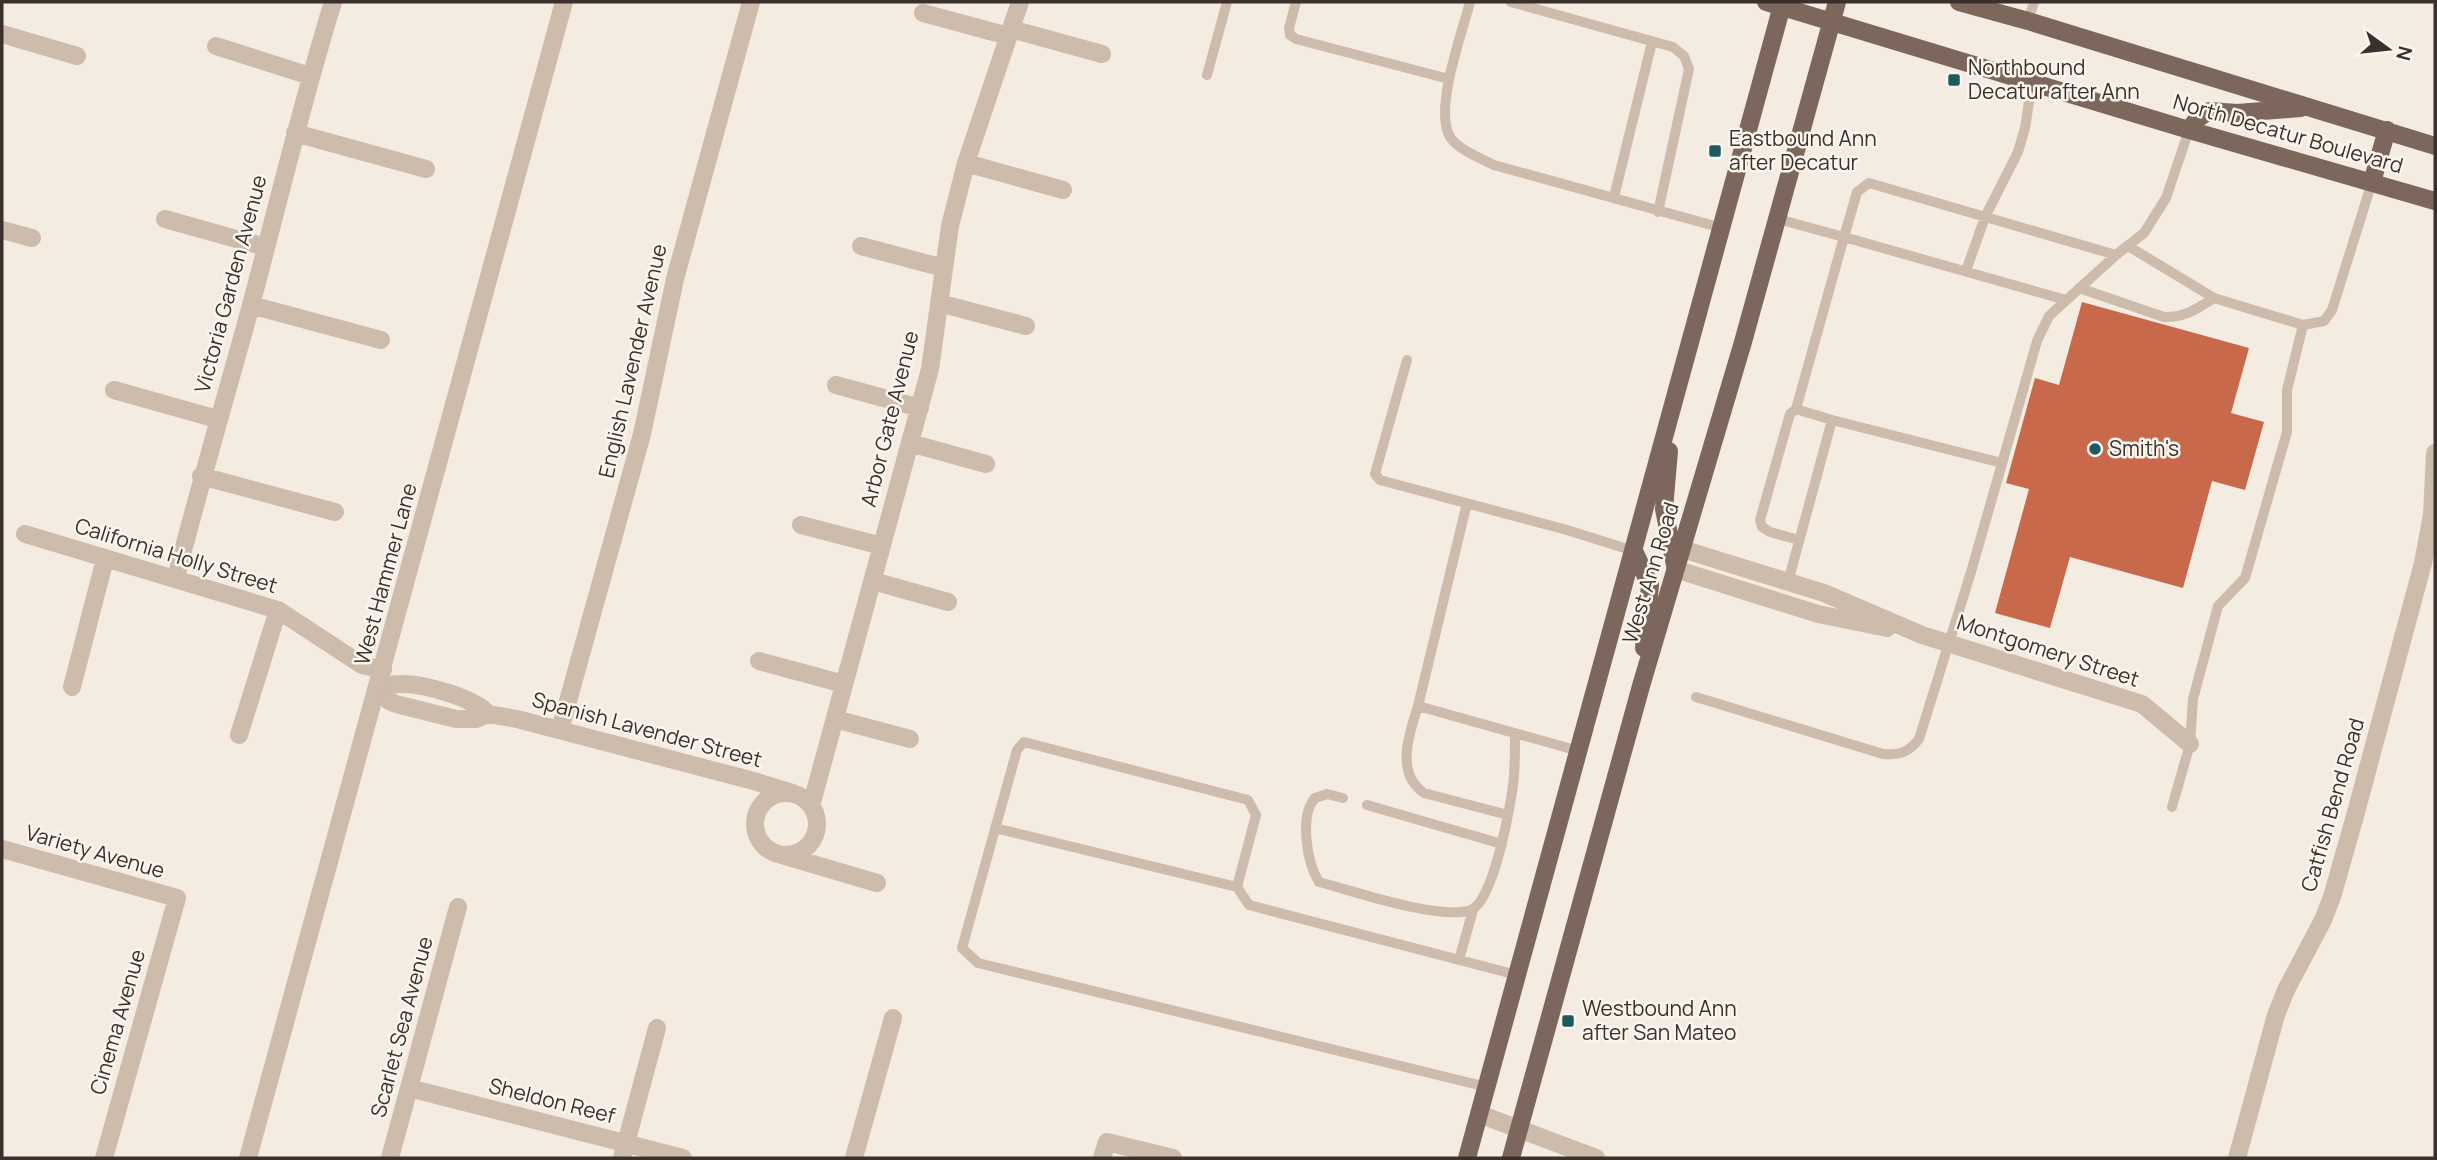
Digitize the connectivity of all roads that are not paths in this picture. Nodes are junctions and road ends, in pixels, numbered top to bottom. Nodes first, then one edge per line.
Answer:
1 (333, 2) edge
2 (564, 2) edge
3 (751, 2) edge
4 (1020, 2) edge
5 (1227, 2) edge
6 (1296, 2) edge
7 (1470, 2) edge
8 (1511, 2) edge
9 (1838, 2) edge
10 (1959, 2) edge
11 (2034, 2) edge
12 (1777, 3) edge
13 (923, 13) dead end
14 (2028, 21) junction
15 (1832, 22) junction
16 (1010, 33) junction
17 (2, 34) edge
18 (1652, 42) junction
19 (216, 46) dead end
20 (1101, 54) dead end
21 (77, 56) dead end
22 (1207, 75) dead end
23 (310, 76) junction
24 (1449, 79) junction
25 (2032, 82) junction
26 (2311, 107) junction
27 (2189, 130) junction
28 (2387, 130) junction
29 (295, 132) junction
30 (2435, 146) edge
31 (966, 163) junction
32 (426, 169) dead end
33 (2372, 181) junction
34 (1063, 190) dead end
35 (1614, 197) junction
36 (2435, 201) edge
37 (1658, 212) junction
38 (1985, 217) junction
39 (164, 219) dead end
40 (1778, 219) junction
41 (1723, 228) junction
42 (2, 230) edge
43 (1844, 237) junction
44 (32, 238) dead end
45 (861, 246) dead end
46 (2128, 246) junction
47 (265, 247) junction
48 (2116, 255) junction
49 (944, 268) junction
50 (1966, 271) junction
51 (2079, 288) junction
52 (2214, 298) junction
53 (2066, 300) junction
54 (939, 303) junction
55 (251, 305) junction
56 (2303, 325) junction
57 (1026, 326) dead end
58 (381, 340) dead end
59 (1407, 360) dead end
60 (836, 385) dead end
61 (114, 390) dead end
62 (1674, 402) junction
63 (920, 408) junction
64 (1796, 409) junction
65 (217, 419) junction
66 (1832, 420) junction
67 (910, 443) junction
68 (2435, 453) edge
69 (2002, 463) junction
70 (986, 464) dead end
71 (201, 476) junction
72 (1467, 503) junction
73 (335, 512) dead end
74 (801, 525) dead end
75 (25, 534) dead end
76 (1799, 540) junction
77 (882, 546) junction
78 (1682, 549) junction
79 (1634, 551) junction
80 (106, 559) junction
81 (1675, 569) junction
82 (176, 578) junction
83 (873, 581) junction
84 (1788, 582) junction
85 (948, 602) dead end
86 (278, 610) junction
87 (1922, 635) junction
88 (1949, 643) junction
89 (759, 661) dead end
90 (383, 670) junction
91 (844, 684) junction
92 (1641, 686) junction
93 (72, 687) dead end
94 (378, 689) junction
95 (1696, 697) dead end
96 (1418, 706) junction
97 (835, 719) junction
98 (560, 730) junction
99 (1515, 733) junction
100 (239, 736) dead end
101 (910, 739) dead end
102 (2190, 744) junction
103 (1579, 751) junction
104 (793, 793) junction
105 (1343, 798) dead end
106 (1367, 805) dead end
107 (811, 806) junction
108 (2172, 807) dead end
109 (1508, 815) junction
110 (995, 828) junction
111 (1502, 844) junction
112 (2, 849) edge
113 (778, 854) junction
114 (877, 883) dead end
115 (1237, 887) junction
116 (177, 898) joint
117 (458, 907) dead end
118 (1473, 909) junction
119 (1459, 960) junction
120 (1517, 975) junction
121 (892, 1018) dead end
122 (657, 1028) dead end
123 (1487, 1087) junction
124 (409, 1088) junction
125 (1479, 1114) junction
126 (1519, 1128) junction
127 (1105, 1150) edge
128 (624, 1151) edge
129 (104, 1158) edge
130 (248, 1158) edge
131 (390, 1158) edge
132 (683, 1158) edge
133 (854, 1158) edge
134 (1173, 1158) edge
135 (1467, 1158) edge
136 (1511, 1158) edge
137 (1595, 1158) edge
138 (2238, 1158) edge

1 - 23 street, Victoria Garden Avenue
2 - 90 street, West Hammer Lane
3 - 98 street, English Lavender Avenue
4 - 16 street, Arbor Gate Avenue
5 - 22 lane
6 - 24 lane
7 - 24 lane
8 - 18 lane
9 - 15 main road, West Ann Road
10 - 14 main road, North Decatur Boulevard
11 - 14 lane
12 - 15 main road, North Decatur Boulevard
12 - 41 main road, West Ann Road
13 - 16 street
14 - 26 main road, North Decatur Boulevard
15 - 25 main road, North Decatur Boulevard
15 - 40 main road, West Ann Road
16 - 20 street
16 - 31 street, Arbor Gate Avenue
17 - 21 street
18 - 35 lane
18 - 37 lane
19 - 23 street
23 - 29 street, Victoria Garden Avenue
24 - 35 lane
25 - 27 main road, North Decatur Boulevard
25 - 38 lane
26 - 27 main road
26 - 28 main road, North Decatur Boulevard
27 - 33 main road, North Decatur Boulevard
27 - 46 lane
28 - 30 main road, North Decatur Boulevard
28 - 33 main road
29 - 32 street
29 - 47 street, Victoria Garden Avenue
31 - 34 street
31 - 49 street, Arbor Gate Avenue
33 - 36 main road, North Decatur Boulevard
33 - 56 lane
35 - 37 lane
37 - 41 lane
38 - 43 lane
38 - 48 lane
38 - 50 lane
39 - 47 street
40 - 43 lane
40 - 78 main road, West Ann Road
41 - 62 main road, West Ann Road
42 - 44 street
43 - 50 lane
43 - 64 lane
45 - 49 street
46 - 48 lane
46 - 52 lane
47 - 55 street, Victoria Garden Avenue
48 - 51 lane
49 - 54 street, Arbor Gate Avenue
50 - 53 lane
51 - 52 lane
51 - 53 lane
52 - 56 lane
53 - 69 lane
54 - 57 street
54 - 63 street, Arbor Gate Avenue
55 - 58 street
55 - 65 street, Victoria Garden Avenue
56 - 102 lane
59 - 72 lane
60 - 63 street
61 - 65 street
62 - 79 main road, West Ann Road
62 - 81 main road
63 - 67 street, Arbor Gate Avenue
64 - 66 lane
64 - 76 lane
65 - 71 street, Victoria Garden Avenue
66 - 69 lane
66 - 76 lane
67 - 70 street
67 - 77 street, Arbor Gate Avenue
68 - 138 street, Catfish Bend Road
69 - 88 lane
71 - 73 street
71 - 82 street, Victoria Garden Avenue
72 - 79 lane
72 - 96 lane
74 - 77 street
75 - 80 street, California Holly Street
76 - 84 lane
77 - 83 street, Arbor Gate Avenue
78 - 81 main road, West Ann Road
78 - 84 street, Montgomery Street
79 - 92 main road
79 - 103 main road, West Ann Road
80 - 82 street, California Holly Street
80 - 93 street
81 - 87 street, Montgomery Street
81 - 92 main road, West Ann Road
82 - 86 street, California Holly Street
83 - 85 street
83 - 91 street, Arbor Gate Avenue
84 - 87 street, Montgomery Street
86 - 90 street, California Holly Street
86 - 100 street
87 - 88 street, Montgomery Street
88 - 95 lane
88 - 102 street, Montgomery Street
89 - 91 street
90 - 94 street, West Hammer Lane
91 - 97 street, Arbor Gate Avenue
92 - 126 main road, West Ann Road
94 - 98 street, Spanish Lavender Street
94 - 130 street, West Hammer Lane
96 - 99 lane
96 - 109 lane
97 - 101 street
97 - 107 street, Arbor Gate Avenue
98 - 104 street, Spanish Lavender Street
99 - 103 lane
99 - 109 lane
102 - 108 lane
103 - 120 main road, West Ann Road
104 - 107 street
104 - 113 street
105 - 118 lane
106 - 111 lane
107 - 113 street
109 - 111 lane
110 - 115 lane
110 - 115 lane
110 - 123 lane
111 - 118 lane
112 - 116 street, Variety Avenue
113 - 114 street
115 - 119 lane
116 - 129 street, Cinema Avenue
117 - 124 street, Scarlet Sea Avenue
118 - 119 lane
119 - 120 lane
120 - 123 main road, West Ann Road
121 - 133 street
122 - 128 street
123 - 125 main road, West Ann Road
124 - 128 street, Sheldon Reef
124 - 131 street, Scarlet Sea Avenue
125 - 126 street
125 - 135 main road, West Ann Road
126 - 136 main road, West Ann Road
126 - 137 street
127 - 134 street
128 - 132 street, Sheldon Reef

